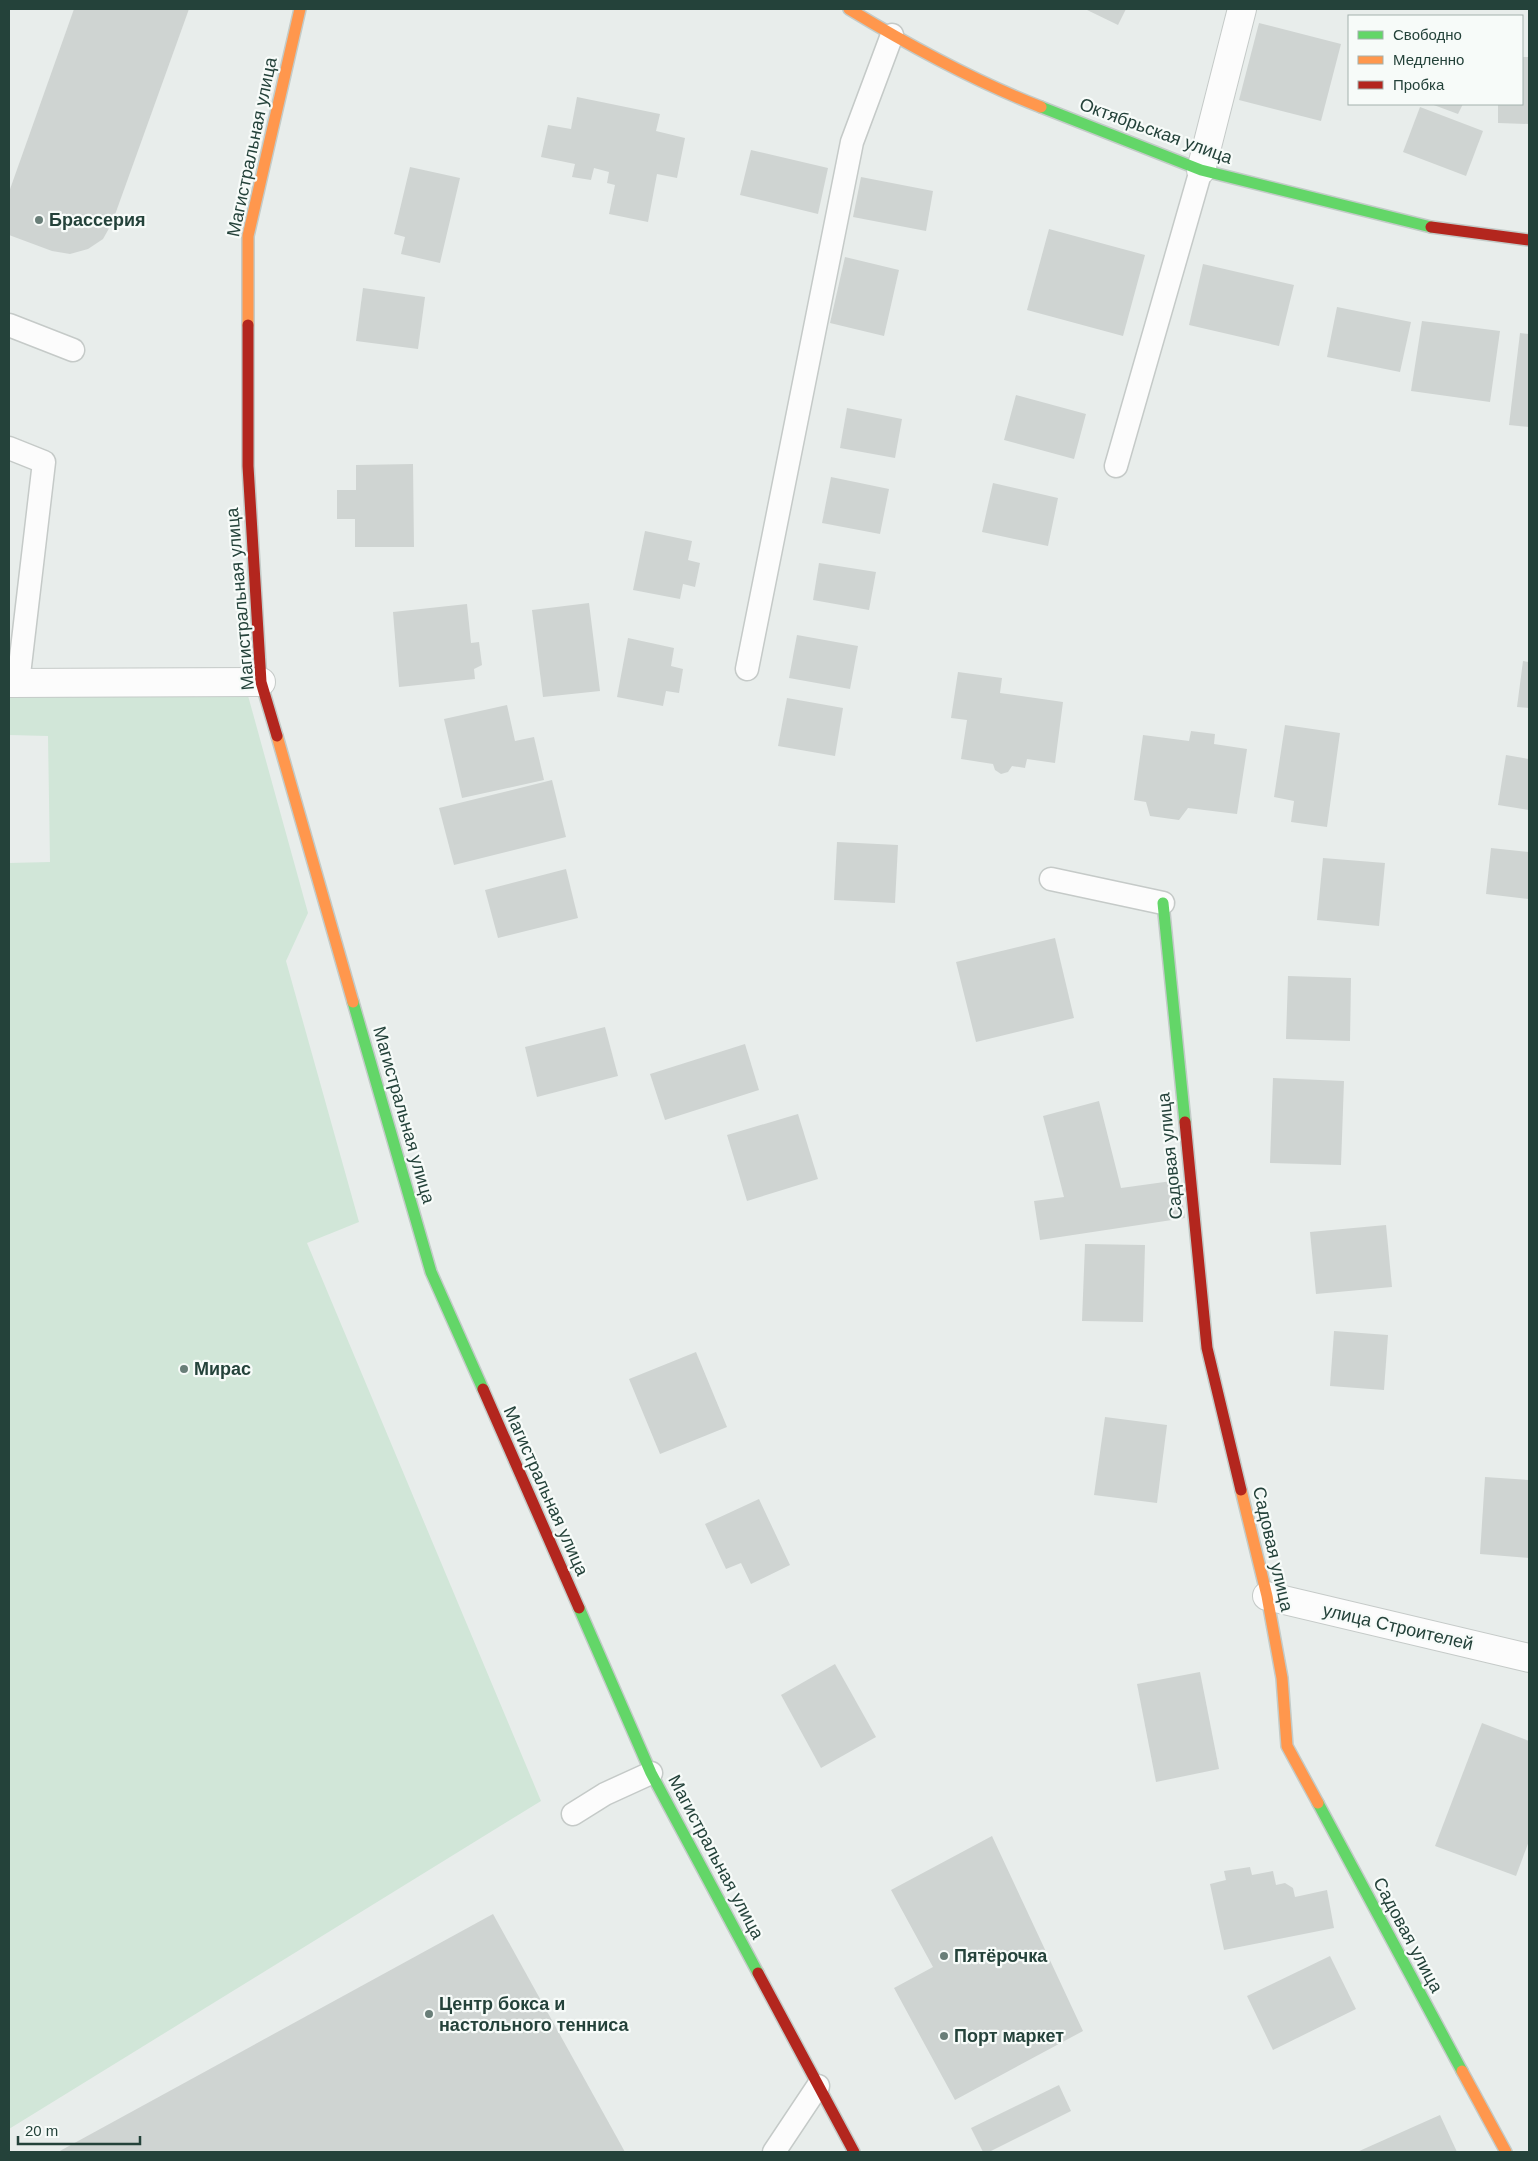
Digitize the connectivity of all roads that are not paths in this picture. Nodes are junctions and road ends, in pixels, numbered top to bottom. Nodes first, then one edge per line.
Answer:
1 (300, 9) edge
2 (849, 9) edge
3 (1242, 9) edge
4 (892, 35) junction
5 (1200, 170) junction
6 (1529, 240) edge
7 (9, 326) edge
8 (73, 350) dead end
9 (9, 448) edge
10 (1116, 466) dead end
11 (747, 669) dead end
12 (261, 682) junction
13 (13, 683) edge
14 (1051, 879) dead end
15 (1163, 903) joint
16 (1267, 1596) junction
17 (1529, 1658) edge
18 (651, 1773) junction
19 (573, 1814) dead end
20 (818, 2086) junction
21 (774, 2152) edge
22 (854, 2152) edge
23 (1506, 2152) edge

1 - 12 street, Магистральная улица
2 - 4 street, Октябрьская улица
3 - 5 street
4 - 5 street, Октябрьская улица
4 - 11 lane
5 - 6 street, Октябрьская улица
5 - 10 lane
7 - 8 lane
9 - 13 lane
12 - 13 street
12 - 18 street, Магистральная улица
14 - 15 lane
15 - 16 street, Садовая улица
16 - 17 street, улица Строителей
16 - 23 street, Садовая улица
18 - 19 lane
18 - 20 street, Магистральная улица
20 - 21 lane
20 - 22 street, Магистральная улица

